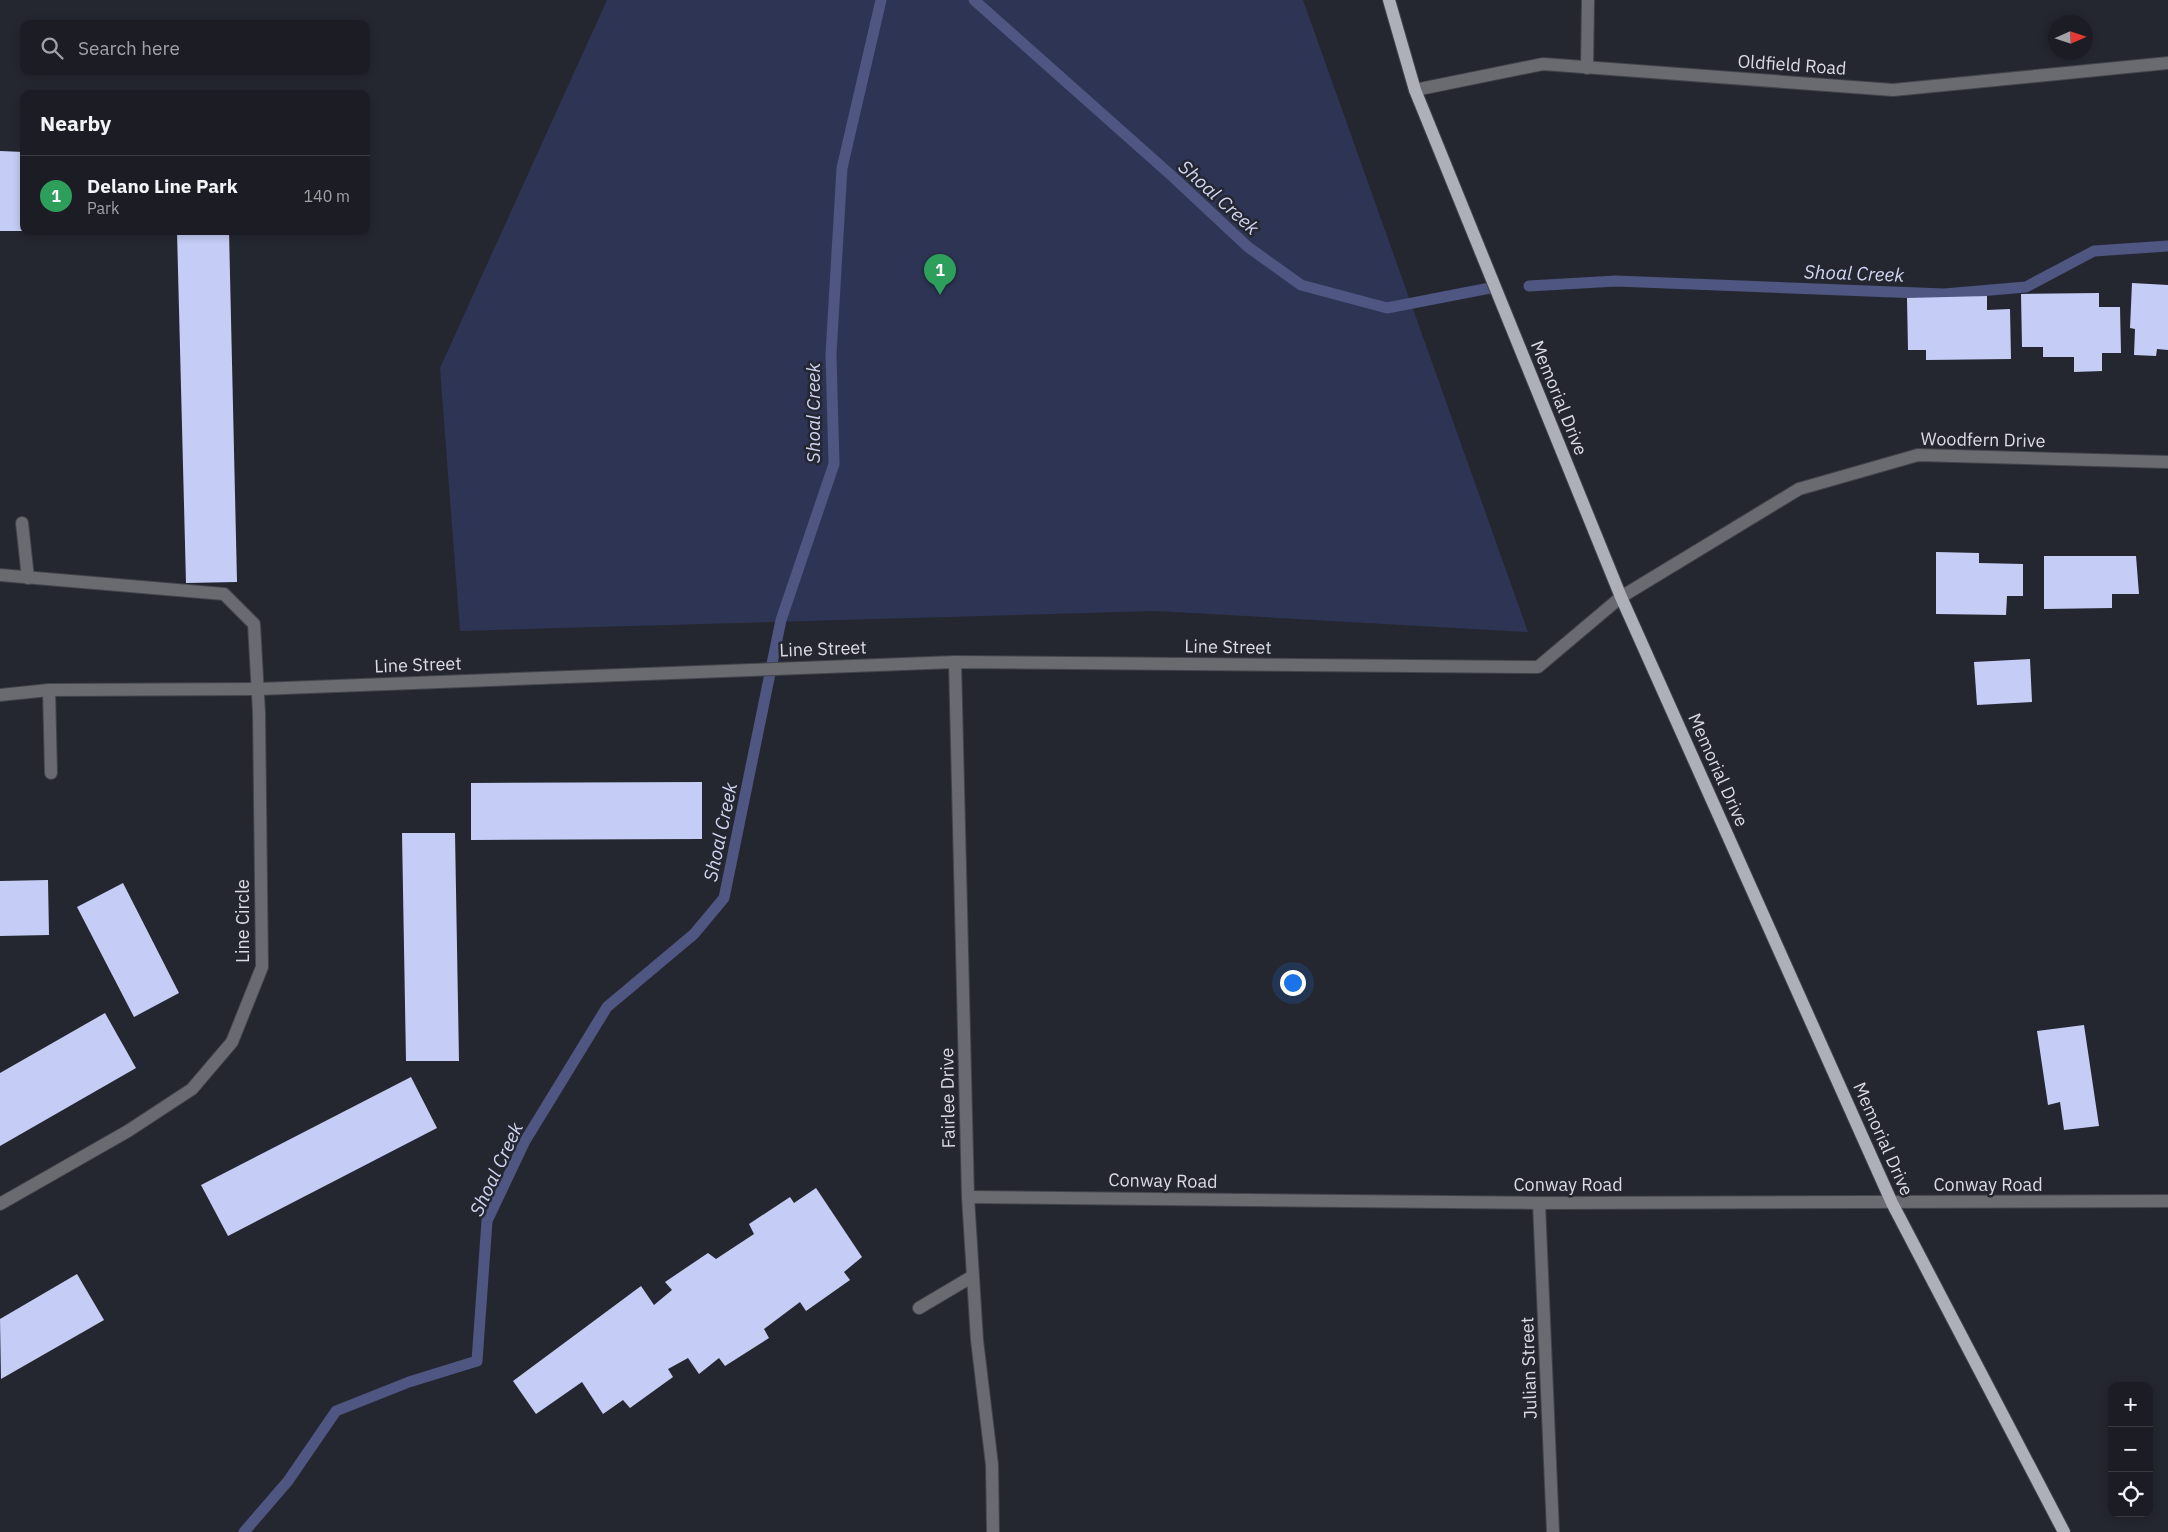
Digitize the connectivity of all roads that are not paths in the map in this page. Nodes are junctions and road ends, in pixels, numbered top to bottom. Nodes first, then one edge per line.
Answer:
1 (1389, 0) edge
2 (1588, 0) edge
3 (2168, 63) edge
4 (1587, 68) junction
5 (1415, 90) junction
6 (2168, 462) edge
7 (22, 523) dead end
8 (0, 576) edge
9 (28, 578) junction
10 (1622, 597) junction
11 (955, 662) junction
12 (258, 689) junction
13 (49, 690) junction
14 (0, 694) edge
15 (51, 773) dead end
16 (968, 1197) junction
17 (2168, 1201) edge
18 (1540, 1203) junction
19 (1892, 1203) junction
20 (0, 1204) edge
21 (973, 1276) junction
22 (919, 1308) dead end
23 (993, 1532) edge
24 (1553, 1532) edge
25 (2064, 1532) edge

1 - 5 main road, Memorial Drive
2 - 4 street
3 - 4 street, Oldfield Road
4 - 5 street, Oldfield Road
5 - 10 main road, Memorial Drive
6 - 10 street, Woodfern Drive
7 - 9 street
8 - 9 street, Line Circle
9 - 12 street, Line Circle
10 - 11 street, Line Street
10 - 19 main road, Memorial Drive
11 - 12 street, Line Street
11 - 16 street, Fairlee Drive
12 - 13 street, Line Street
12 - 20 street, Line Circle
13 - 14 street, Line Street
13 - 15 street
16 - 18 street, Conway Road
16 - 21 street, Fairlee Drive
17 - 19 street, Conway Road
18 - 19 street, Conway Road
18 - 24 street, Julian Street
19 - 25 main road, Memorial Drive
21 - 22 street
21 - 23 street, Fairlee Drive

